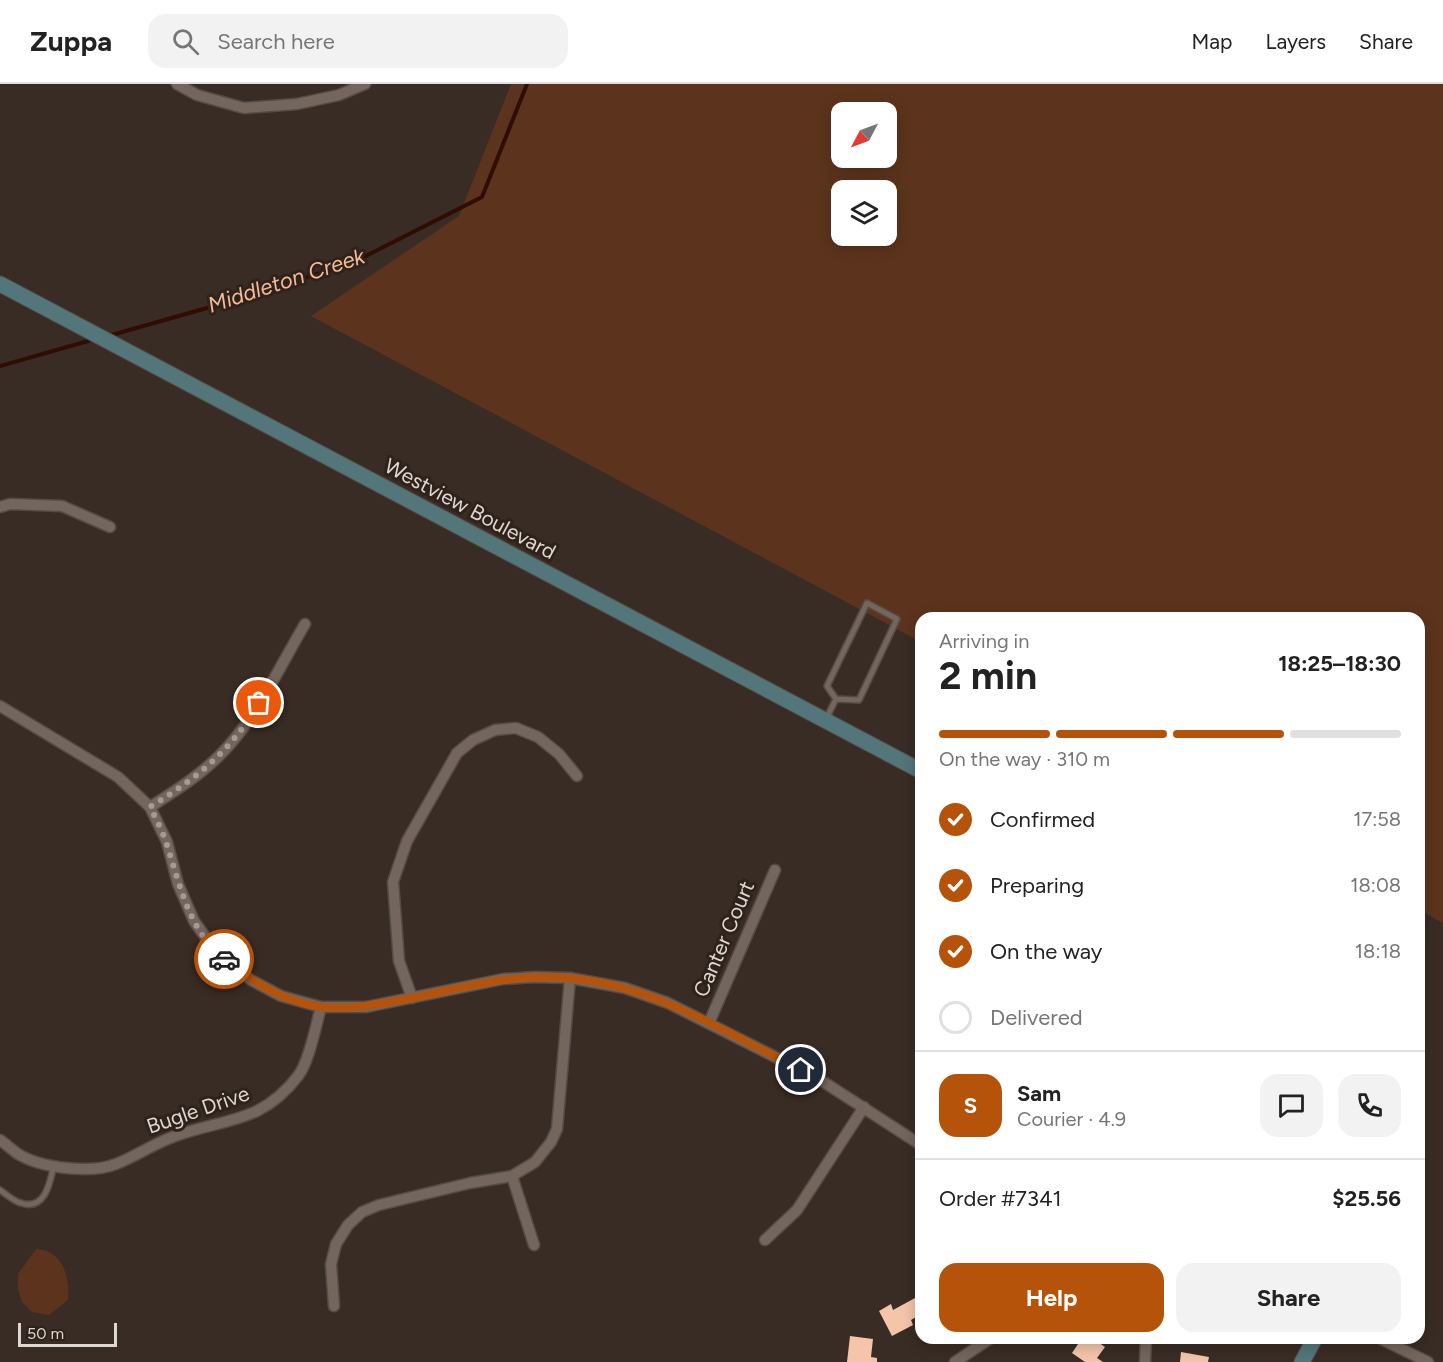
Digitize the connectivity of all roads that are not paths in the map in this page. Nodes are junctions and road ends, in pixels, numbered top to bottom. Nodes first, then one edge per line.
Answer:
1 (177, 84) edge
2 (365, 84) edge
3 (0, 284) edge
4 (0, 507) edge
5 (110, 526) dead end
6 (305, 624) dead end
7 (836, 699) junction
8 (0, 706) edge
9 (825, 720) junction
10 (915, 768) edge
11 (577, 776) dead end
12 (150, 807) junction
13 (775, 870) dead end
14 (570, 978) junction
15 (412, 998) junction
16 (321, 1007) junction
17 (709, 1023) junction
18 (864, 1107) junction
19 (0, 1140) edge
20 (915, 1141) edge
21 (54, 1165) junction
22 (512, 1176) junction
23 (0, 1190) edge
24 (765, 1240) dead end
25 (534, 1245) dead end
26 (334, 1306) dead end
27 (982, 1344) edge
28 (1146, 1344) edge
29 (1312, 1344) edge
30 (1391, 1344) edge
31 (954, 1362) edge
32 (1145, 1362) edge
33 (1302, 1362) edge
34 (1428, 1362) edge

1 - 2 street
3 - 9 street, Westview Boulevard
4 - 5 street
6 - 12 street
7 - 7 lane
7 - 9 lane
8 - 12 street
9 - 10 street, Westview Boulevard
11 - 15 street
12 - 16 street
13 - 17 street, Canter Court
14 - 15 street
14 - 17 street
14 - 22 street
15 - 16 street
16 - 21 street, Bugle Drive
17 - 18 street
18 - 20 street
18 - 24 street
19 - 21 street, Bugle Drive
21 - 23 lane
22 - 25 street
22 - 26 street
27 - 31 street
28 - 32 street
29 - 33 street
30 - 34 street

